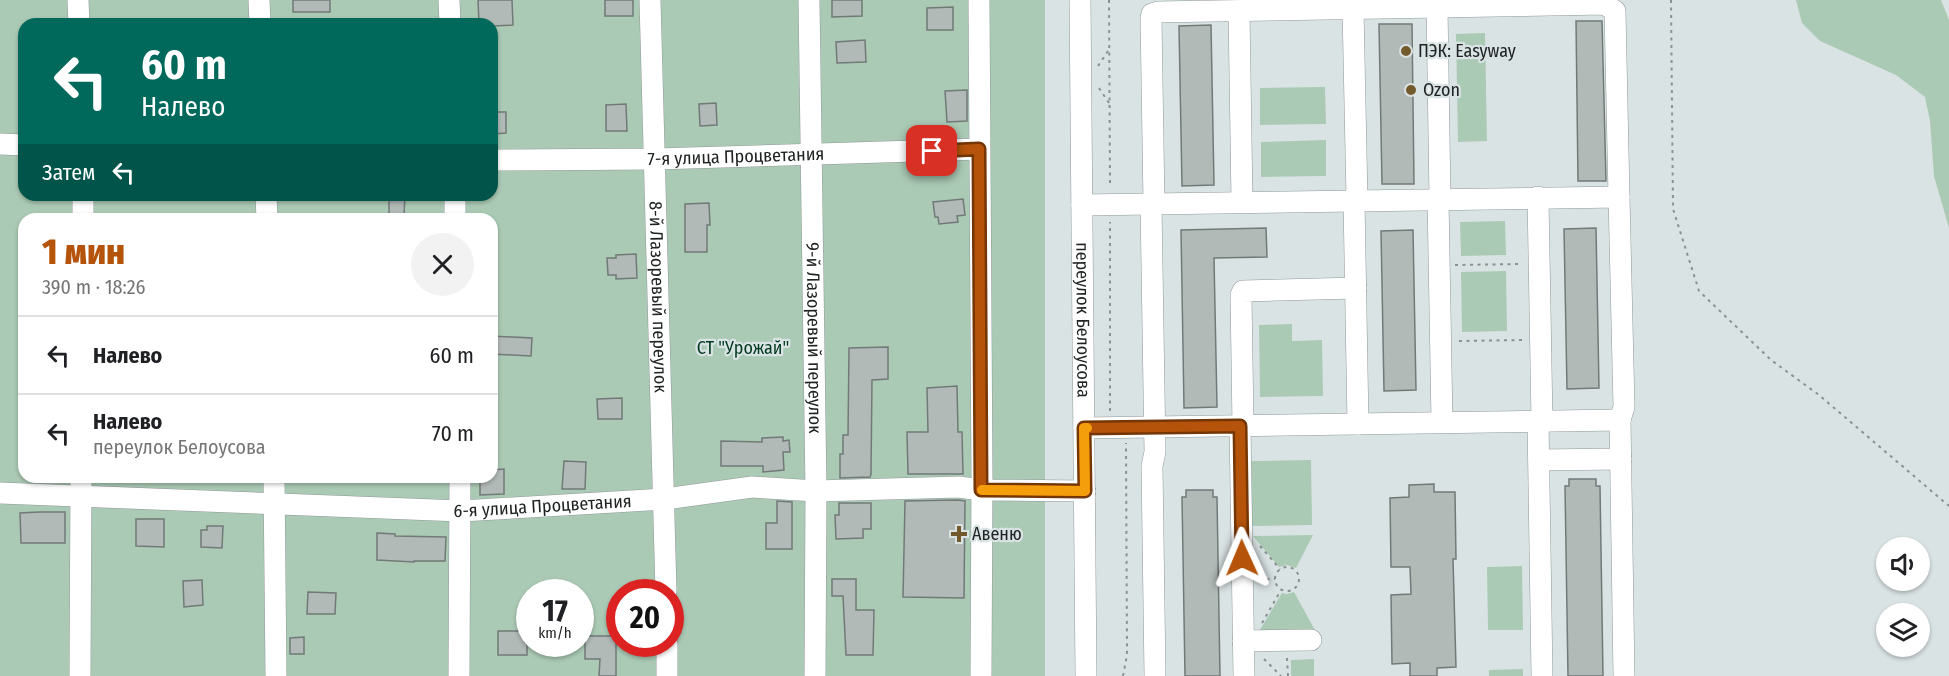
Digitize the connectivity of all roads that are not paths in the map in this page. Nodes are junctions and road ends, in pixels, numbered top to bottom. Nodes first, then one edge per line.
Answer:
1 (78, 0) edge
2 (259, 0) edge
3 (449, 0) edge
4 (650, 0) edge
5 (808, 0) edge
6 (979, 0) edge
7 (1080, 0) edge
8 (1437, 8) junction
9 (1353, 9) junction
10 (1239, 11) junction
11 (79, 18) edge
12 (260, 18) edge
13 (450, 18) edge
14 (0, 144) edge
15 (18, 145) edge
16 (979, 149) junction
17 (812, 154) junction
18 (656, 159) junction
19 (498, 160) edge
20 (1538, 197) junction
21 (1619, 197) junction
22 (1439, 199) junction
23 (1355, 200) junction
24 (1242, 202) junction
25 (1153, 204) junction
26 (1083, 205) junction
27 (1356, 288) junction
28 (1620, 420) junction
29 (1540, 421) junction
30 (1442, 422) junction
31 (1358, 424) junction
32 (1241, 426) junction
33 (1155, 427) junction
34 (1084, 428) junction
35 (1621, 459) junction
36 (1539, 460) junction
37 (274, 483) edge
38 (460, 483) edge
39 (81, 487) edge
40 (981, 490) junction
41 (816, 491) junction
42 (1085, 491) junction
43 (0, 493) edge
44 (665, 499) junction
45 (275, 504) junction
46 (460, 511) junction
47 (666, 579) edge
48 (1311, 640) dead end
49 (1247, 641) junction
50 (667, 657) edge
51 (80, 676) edge
52 (276, 676) edge
53 (459, 676) edge
54 (668, 676) edge
55 (815, 676) edge
56 (981, 676) edge
57 (1086, 676) edge
58 (1155, 676) edge
59 (1244, 676) edge
60 (1542, 676) edge
61 (1624, 676) edge

1 - 11 street
2 - 12 street
3 - 13 street
4 - 18 street, 8-й Лазоревый переулок
5 - 17 street, 9-й Лазоревый переулок
6 - 16 street
7 - 26 street, переулок Белоусова
8 - 9 street
8 - 21 street
8 - 22 street
9 - 10 street
9 - 23 street
10 - 24 street
10 - 25 street
14 - 15 street
16 - 17 street, 7-я улица Процветания
16 - 40 street
17 - 18 street, 7-я улица Процветания
17 - 41 street, 9-й Лазоревый переулок
18 - 19 street, 7-я улица Процветания
18 - 44 street, 8-й Лазоревый переулок
20 - 21 street
20 - 22 street
20 - 29 street
21 - 28 street
22 - 23 street
22 - 30 street
23 - 24 street
23 - 27 street
24 - 25 street
25 - 26 street
25 - 33 street
26 - 34 street, переулок Белоусова
27 - 31 street
27 - 32 street
28 - 29 street
28 - 35 street
29 - 30 street
29 - 36 street
30 - 31 street
31 - 32 street
32 - 33 street
32 - 49 street
33 - 34 street
33 - 58 street
34 - 42 street, переулок Белоусова
35 - 36 street
35 - 61 street
36 - 60 street
37 - 45 street
38 - 46 street
39 - 43 street, 6-я улица Процветания
39 - 45 street, 6-я улица Процветания
39 - 51 street
40 - 41 street, 6-я улица Процветания
40 - 42 street, 6-я улица Процветания
40 - 56 street
41 - 44 street, 6-я улица Процветания
41 - 55 street, 9-й Лазоревый переулок
42 - 57 street, переулок Белоусова
44 - 46 street, 6-я улица Процветания
44 - 47 street, 8-й Лазоревый переулок
45 - 46 street, 6-я улица Процветания
45 - 52 street
46 - 53 street
48 - 49 street
49 - 59 street
50 - 54 street

